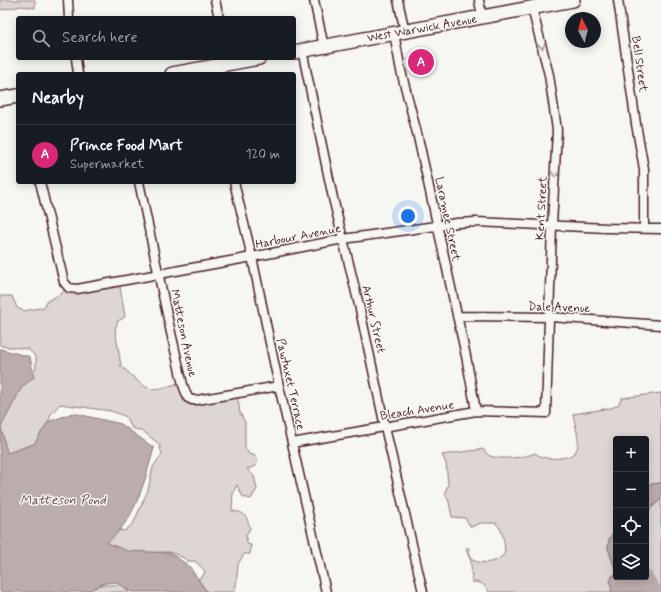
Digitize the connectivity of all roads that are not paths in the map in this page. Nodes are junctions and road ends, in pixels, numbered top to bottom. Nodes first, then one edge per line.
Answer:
1 (68, 0) edge
2 (216, 0) edge
3 (314, 0) edge
4 (398, 0) edge
5 (479, 0) edge
6 (574, 0) edge
7 (618, 0) edge
8 (532, 8) junction
9 (69, 16) edge
10 (219, 16) edge
11 (482, 17) junction
12 (399, 33) junction
13 (324, 47) junction
14 (298, 51) edge
15 (76, 60) edge
16 (238, 60) edge
17 (227, 61) edge
18 (210, 70) edge
19 (78, 72) edge
20 (191, 72) edge
21 (16, 96) edge
22 (0, 99) edge
23 (40, 184) edge
24 (139, 184) edge
25 (234, 184) edge
26 (436, 225) junction
27 (552, 226) junction
28 (644, 228) junction
29 (661, 228) edge
30 (343, 239) junction
31 (252, 257) junction
32 (159, 273) junction
33 (457, 316) junction
34 (550, 317) junction
35 (661, 325) edge
36 (279, 386) junction
37 (476, 411) junction
38 (546, 413) joint
39 (385, 427) junction
40 (292, 443) junction
41 (326, 592) edge
42 (423, 592) edge

1 - 9 street
2 - 10 street
3 - 13 street
4 - 12 street, Laramee Street
5 - 11 street
6 - 8 main road, West Warwick Avenue
7 - 28 street, Bell Street
8 - 11 main road, West Warwick Avenue
8 -> 27 street, Kent Street
11 - 12 main road, West Warwick Avenue
12 - 13 main road, West Warwick Avenue
12 - 26 street, Laramee Street
13 - 14 main road, West Warwick Avenue
14 - 30 street, Arthur Street
15 - 19 street
16 - 17 main road
17 - 18 main road
18 - 20 main road
21 - 22 main road
23 - 32 street, Harbour Avenue
24 - 32 street, Matteson Avenue
25 - 31 street, Pawtuxet Terrace
26 - 27 street, Harbour Avenue
26 - 30 street, Harbour Avenue
26 - 33 street, Laramee Street
27 - 28 street, Harbour Avenue
27 - 34 street, Kent Street
28 - 29 street, Harbour Avenue
30 - 31 street, Harbour Avenue
30 - 39 street, Arthur Street
31 - 32 street, Harbour Avenue
31 - 36 street, Pawtuxet Terrace
32 - 36 street, Matteson Avenue
33 - 34 street, Dale Avenue
33 - 37 street, Laramee Street
34 - 35 street, Dale Avenue
34 - 38 street, Kent Street
36 - 40 street, Pawtuxet Terrace
37 - 38 street, Bleach Avenue
37 - 39 street, Bleach Avenue
39 - 40 street, Bleach Avenue
39 - 42 street, Arthur Street
40 - 41 street, Pawtuxet Terrace

